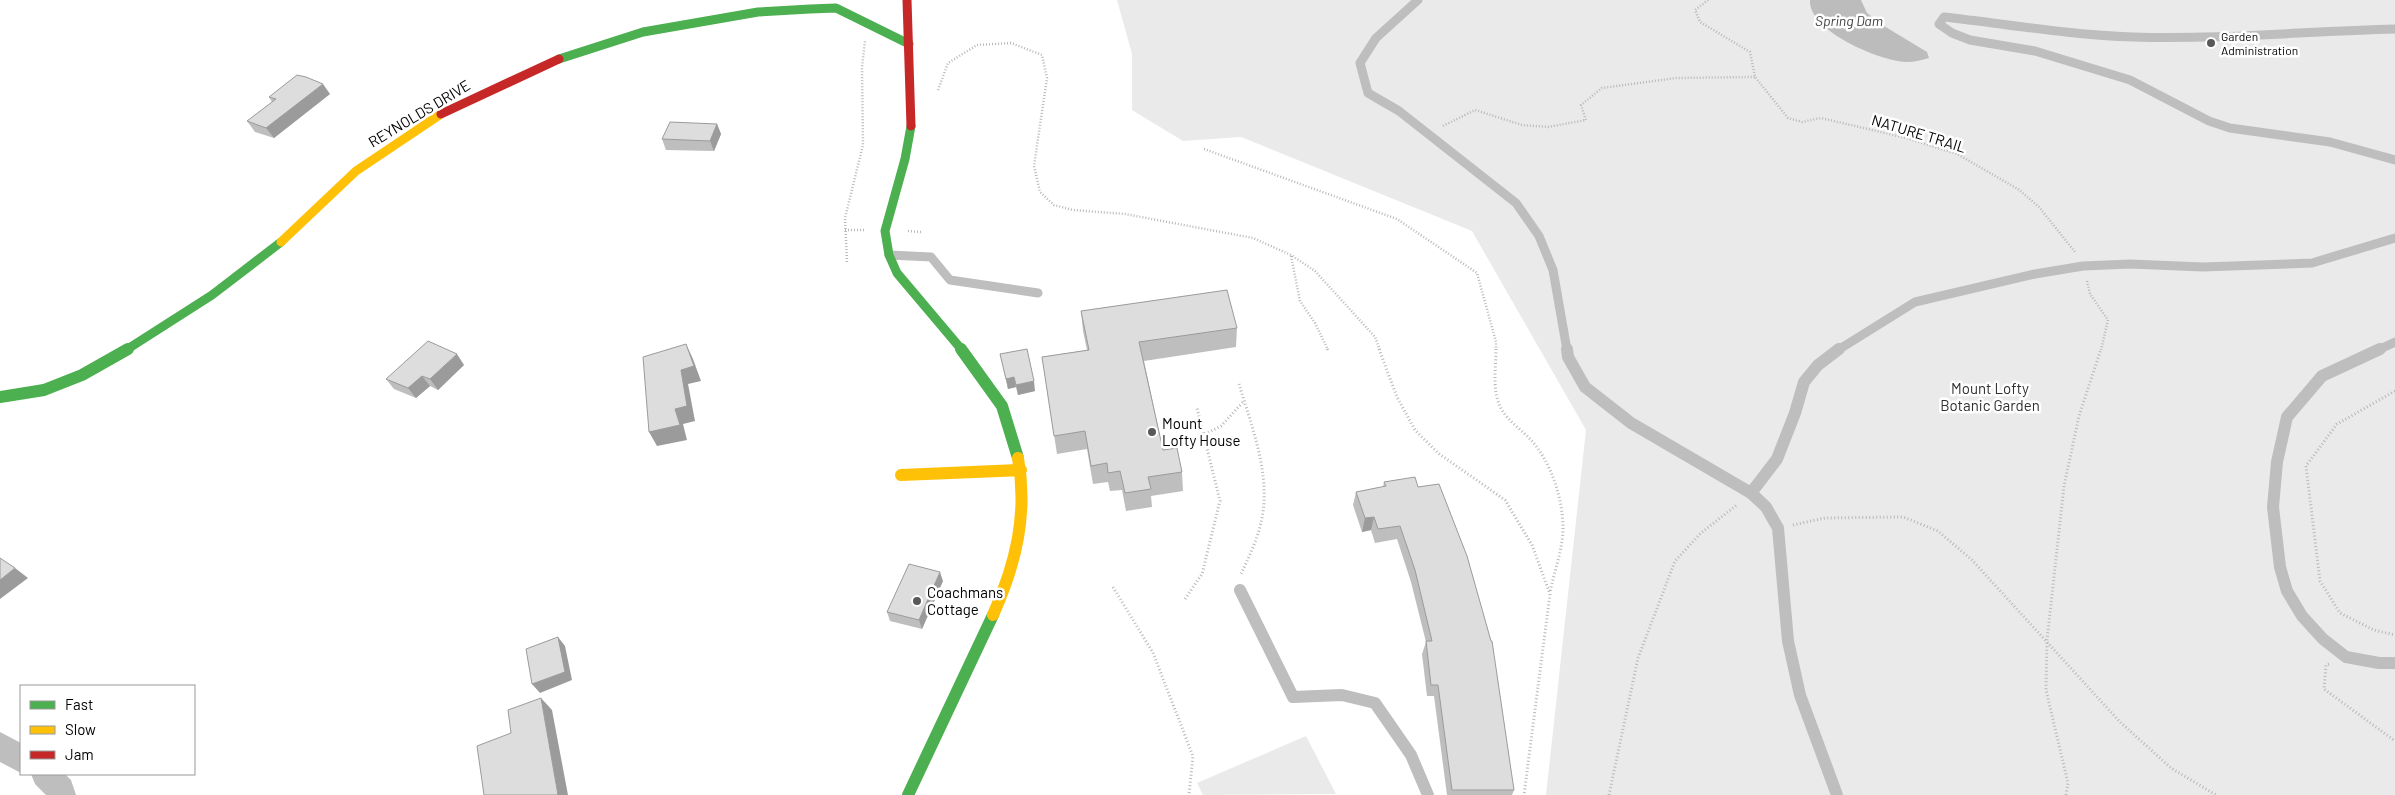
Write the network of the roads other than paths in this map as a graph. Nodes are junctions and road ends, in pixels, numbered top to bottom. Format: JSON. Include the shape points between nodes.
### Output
{"nodes":[{"id":1,"x":907,"y":0,"type":"edge"},
{"id":2,"x":1418,"y":0,"type":"edge"},
{"id":3,"x":2395,"y":29,"type":"edge"},
{"id":4,"x":909,"y":44,"type":"junction"},
{"id":5,"x":2395,"y":160,"type":"edge"},
{"id":6,"x":2395,"y":238,"type":"edge"},
{"id":7,"x":889,"y":255,"type":"junction"},
{"id":8,"x":1038,"y":293,"type":"dead end"},
{"id":9,"x":2395,"y":342,"type":"edge"},
{"id":10,"x":0,"y":397,"type":"edge"},
{"id":11,"x":1021,"y":470,"type":"junction"},
{"id":12,"x":901,"y":475,"type":"dead end"},
{"id":13,"x":1751,"y":493,"type":"junction"},
{"id":14,"x":1240,"y":590,"type":"dead end"},
{"id":15,"x":2395,"y":663,"type":"edge"},
{"id":16,"x":0,"y":746,"type":"edge"},
{"id":17,"x":20,"y":758,"type":"edge"},
{"id":18,"x":46,"y":775,"type":"edge"},
{"id":19,"x":61,"y":795,"type":"edge"},
{"id":20,"x":908,"y":795,"type":"edge"},
{"id":21,"x":1428,"y":795,"type":"edge"},
{"id":22,"x":1837,"y":795,"type":"edge"}],
"edges":[{"from":1,"to":4,"type":"street"},
{"from":2,"to":13,"type":"lane","via":[[1376,38],[1360,63],[1368,93],[1399,111],[1516,203],[1539,236],[1553,270],[1568,357],[1585,387],[1631,424]]},
{"from":3,"to":5,"type":"lane","via":[[2150,37],[2072,34],[1944,17],[1939,24],[1970,40],[2035,51],[2130,80],[2209,121],[2230,128],[2330,142]]},
{"from":4,"to":7,"type":"street","via":[[912,118],[905,159],[885,231]]},
{"from":4,"to":10,"type":"street","name":"REYNOLDS DRIVE","via":[[836,8],[758,12],[643,32],[545,64],[455,106],[381,152],[346,180],[294,231],[212,295],[120,354],[82,375],[44,390]]},
{"from":6,"to":13,"type":"lane","via":[[2312,262],[2203,267],[2083,266],[1915,302],[1851,340],[1818,365],[1804,382],[1778,459]]},
{"from":7,"to":8,"type":"lane","via":[[930,257],[950,280]]},
{"from":7,"to":11,"type":"street","via":[[897,273],[965,354],[1002,406]]},
{"from":9,"to":15,"type":"lane","via":[[2322,376],[2287,417],[2277,462],[2273,507],[2280,567],[2287,591],[2302,616],[2323,639],[2346,657],[2379,664]]},
{"from":11,"to":12,"type":"street"},
{"from":11,"to":20,"type":"street","via":[[1021,533],[1005,590]]},
{"from":13,"to":22,"type":"lane","via":[[1766,507],[1778,528],[1788,641],[1800,695]]},
{"from":14,"to":21,"type":"lane","via":[[1292,697],[1342,695],[1375,703],[1411,755]]},
{"from":16,"to":17,"type":"street"},
{"from":18,"to":19,"type":"street","via":[[61,790]]}]}
